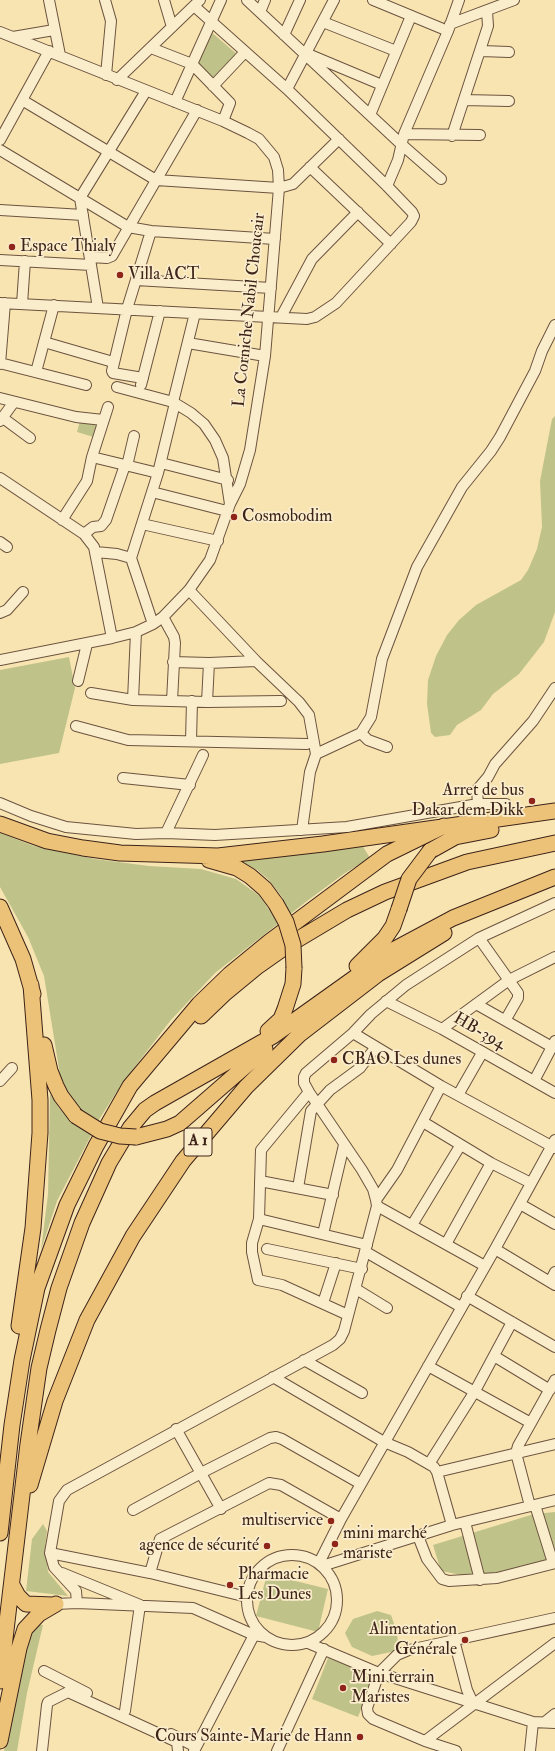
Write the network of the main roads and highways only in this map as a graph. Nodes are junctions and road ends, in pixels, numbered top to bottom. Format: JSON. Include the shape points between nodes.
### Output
{"nodes":[{"id":1,"x":555,"y":811,"type":"edge"},
{"id":2,"x":555,"y":820,"type":"edge"},
{"id":3,"x":0,"y":824,"type":"edge"},
{"id":4,"x":444,"y":826,"type":"junction"},
{"id":5,"x":555,"y":843,"type":"edge"},
{"id":6,"x":168,"y":855,"type":"junction"},
{"id":7,"x":551,"y":879,"type":"edge"},
{"id":8,"x":0,"y":907,"type":"edge"},
{"id":9,"x":31,"y":985,"type":"junction"},
{"id":10,"x":302,"y":1015,"type":"junction"},
{"id":11,"x":281,"y":1019,"type":"junction"},
{"id":12,"x":271,"y":1041,"type":"junction"},
{"id":13,"x":233,"y":1059,"type":"junction"},
{"id":14,"x":112,"y":1120,"type":"junction"},
{"id":15,"x":12,"y":1425,"type":"junction"},
{"id":16,"x":0,"y":1532,"type":"edge"},
{"id":17,"x":16,"y":1538,"type":"junction"},
{"id":18,"x":12,"y":1585,"type":"junction"},
{"id":19,"x":0,"y":1681,"type":"edge"},
{"id":20,"x":0,"y":1741,"type":"edge"}],
"edges":[{"from":1,"to":4,"type":"highway"},
{"from":2,"to":10,"type":"highway","bridge":true,"via":[[455,837],[430,851],[409,879],[393,926],[386,938]]},
{"from":3,"to":6,"type":"highway","via":[[47,841],[83,848]]},
{"from":4,"to":6,"type":"highway","via":[[323,844],[224,855]]},
{"from":4,"to":14,"type":"highway","via":[[387,854],[230,974],[187,1016],[149,1062],[130,1086]]},
{"from":5,"to":14,"type":"highway","via":[[467,862],[430,874],[372,898],[310,932],[258,966],[208,1009],[179,1039]]},
{"from":6,"to":11,"type":"highway","bridge":true,"via":[[206,859],[237,868],[265,889],[276,904],[286,922],[293,945],[292,990]]},
{"from":7,"to":10,"type":"highway","via":[[472,909],[429,929],[395,949]]},
{"from":7,"to":17,"type":"highway","number":"A 1","via":[[427,943],[378,974],[325,1014],[265,1066],[183,1161],[133,1236],[87,1320],[52,1408]]},
{"from":8,"to":9,"type":"highway","via":[[23,959]]},
{"from":9,"to":12,"type":"highway","bridge":true,"via":[[50,1071],[61,1096],[76,1116],[100,1131],[120,1136],[136,1137],[167,1130],[180,1123]]},
{"from":9,"to":15,"type":"highway","via":[[40,1100],[39,1158],[33,1228],[15,1345]]},
{"from":10,"to":12,"type":"highway","number":"A 1"},
{"from":11,"to":12,"type":"highway"},
{"from":11,"to":13,"type":"highway","via":[[246,1051]]},
{"from":12,"to":13,"type":"highway","number":"A 1"},
{"from":13,"to":17,"type":"highway","number":"A 1","via":[[145,1110],[130,1128],[95,1191],[65,1268],[41,1361]]},
{"from":14,"to":15,"type":"highway","via":[[67,1205],[37,1288]]},
{"from":15,"to":16,"type":"highway"},
{"from":17,"to":18,"type":"highway","number":"A 1"},
{"from":18,"to":19,"type":"highway","number":"A 1"},
{"from":18,"to":20,"type":"highway","via":[[26,1604],[56,1604],[39,1614],[25,1629]]}]}
